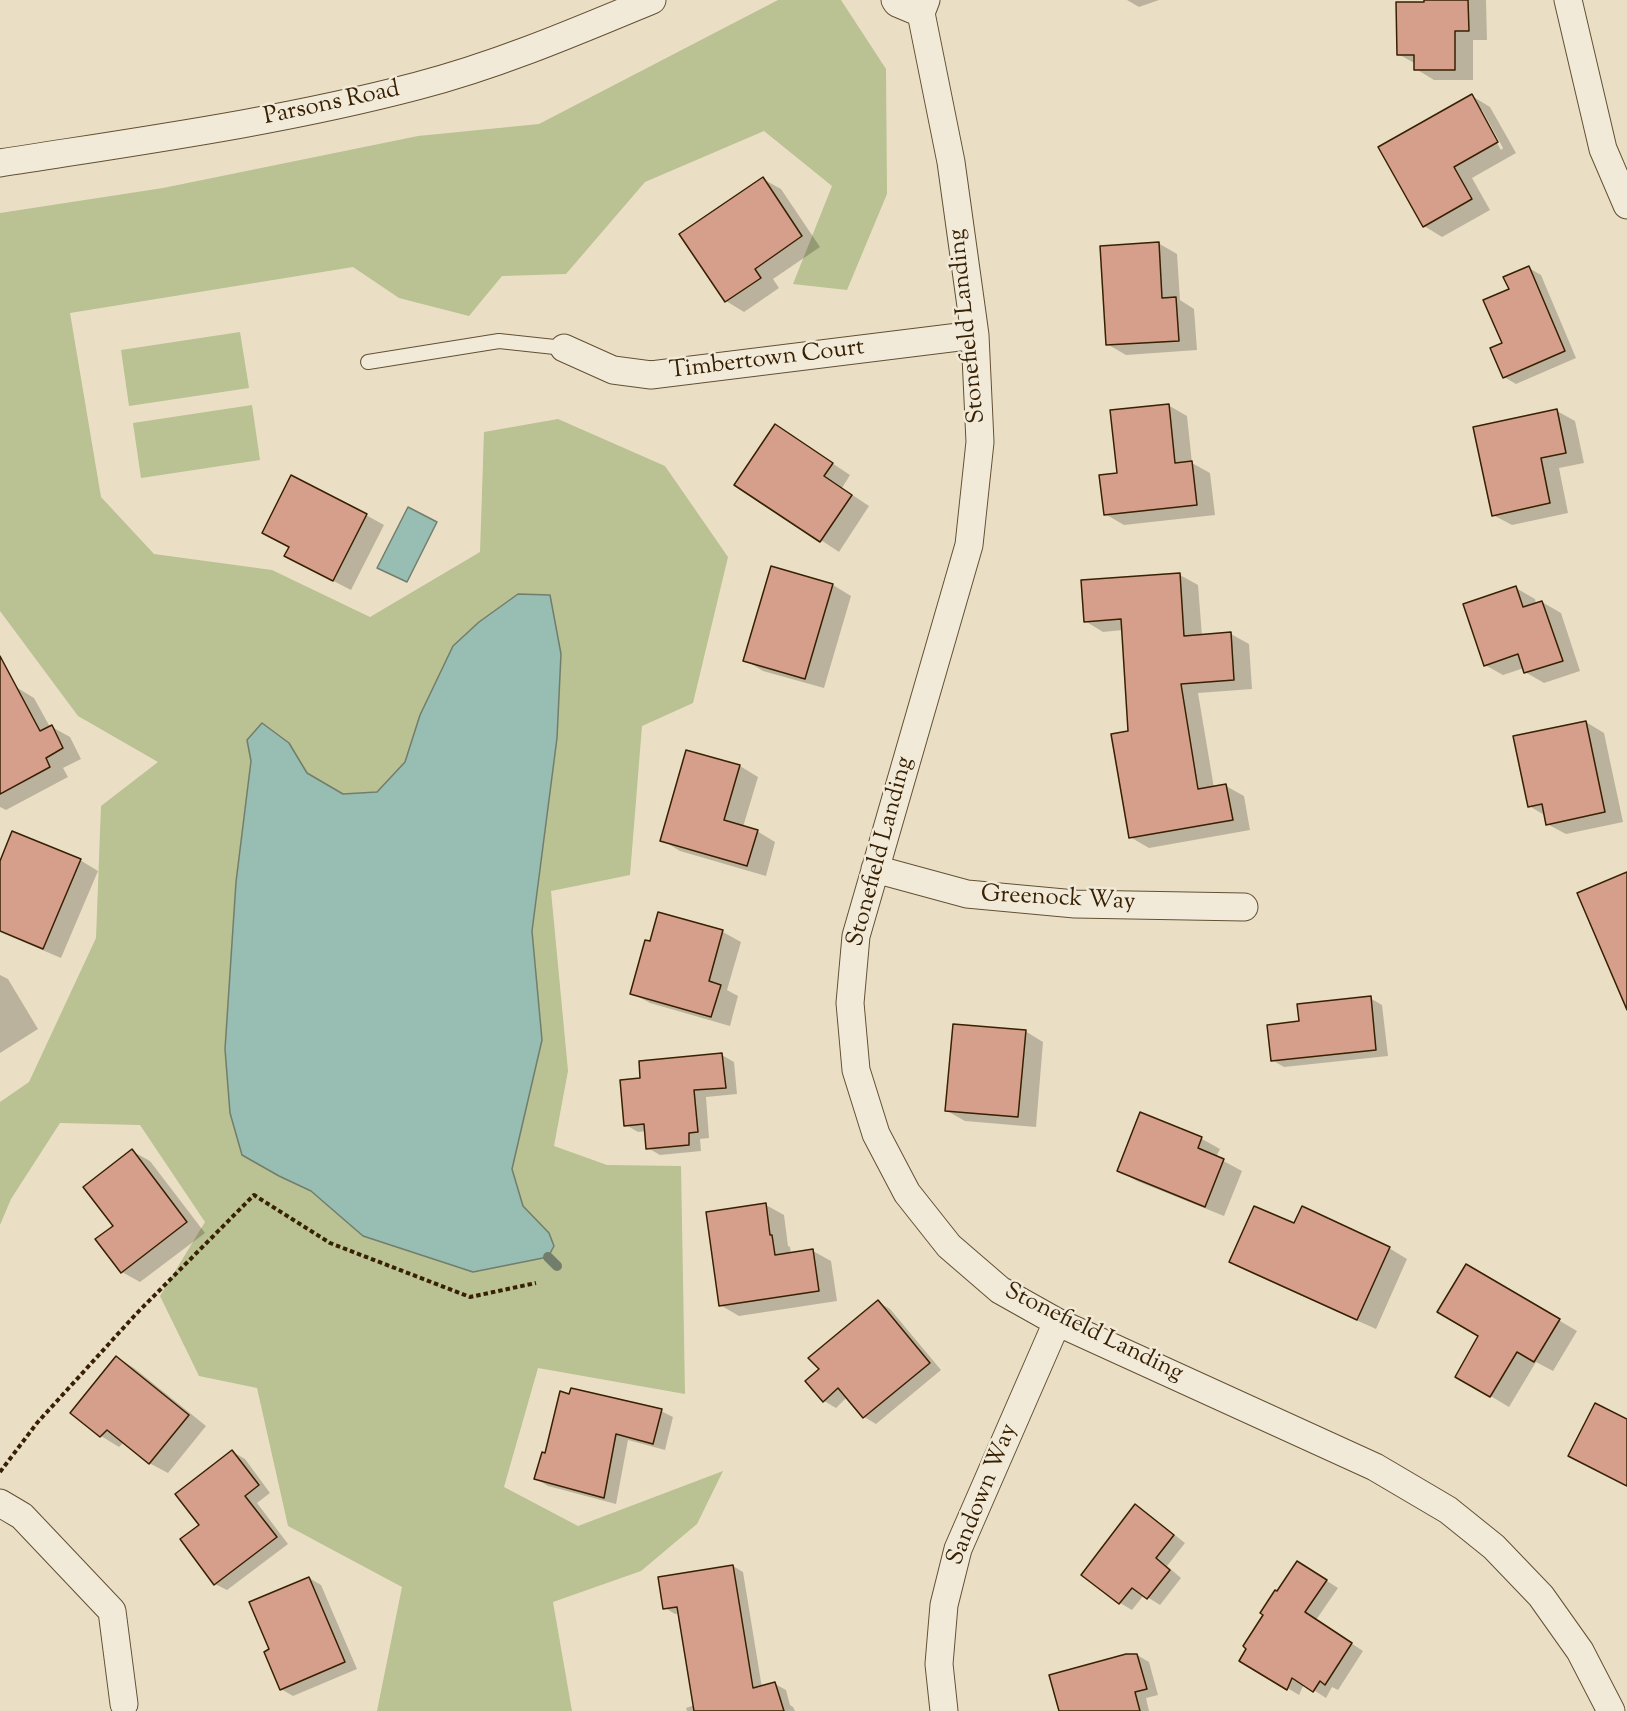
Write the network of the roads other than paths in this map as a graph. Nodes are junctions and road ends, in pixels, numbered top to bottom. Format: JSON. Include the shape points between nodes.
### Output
{"nodes":[{"id":1,"x":652,"y":0,"type":"edge"},
{"id":2,"x":895,"y":0,"type":"edge"},
{"id":3,"x":1568,"y":0,"type":"edge"},
{"id":4,"x":924,"y":7,"type":"edge"},
{"id":5,"x":0,"y":163,"type":"edge"},
{"id":6,"x":1627,"y":205,"type":"edge"},
{"id":7,"x":975,"y":335,"type":"junction"},
{"id":8,"x":564,"y":348,"type":"joint"},
{"id":9,"x":368,"y":362,"type":"dead end"},
{"id":10,"x":875,"y":869,"type":"junction"},
{"id":11,"x":1245,"y":907,"type":"dead end"},
{"id":12,"x":1057,"y":1322,"type":"junction"},
{"id":13,"x":0,"y":1503,"type":"edge"},
{"id":14,"x":124,"y":1704,"type":"dead end"},
{"id":15,"x":944,"y":1711,"type":"edge"},
{"id":16,"x":1611,"y":1711,"type":"edge"}],
"edges":[{"from":1,"to":5,"type":"street","name":"Parsons Road","via":[[537,48],[417,86],[268,120]]},
{"from":2,"to":4,"type":"street","name":"Stonefield Landing"},
{"from":3,"to":6,"type":"street","via":[[1603,149]]},
{"from":4,"to":7,"type":"street","name":"Stonefield Landing"},
{"from":7,"to":8,"type":"street","name":"Timbertown Court","via":[[651,375],[613,370]]},
{"from":7,"to":10,"type":"street","name":"Stonefield Landing","via":[[980,442],[969,545]]},
{"from":8,"to":9,"type":"lane","via":[[499,341]]},
{"from":10,"to":11,"type":"street","name":"Greenock Way","via":[[967,894],[1076,904]]},
{"from":10,"to":12,"type":"street","name":"Stonefield Landing","via":[[856,936],[850,1003],[856,1070],[876,1134],[907,1193],[949,1246],[1000,1290]]},
{"from":12,"to":15,"type":"street","name":"Sandown Way","via":[[958,1549],[944,1605],[939,1664]]},
{"from":12,"to":16,"type":"street","name":"Stonefield Landing","via":[[1375,1467],[1448,1510],[1494,1547],[1541,1596],[1580,1651]]},
{"from":13,"to":14,"type":"street","via":[[22,1516],[112,1611]]}]}
